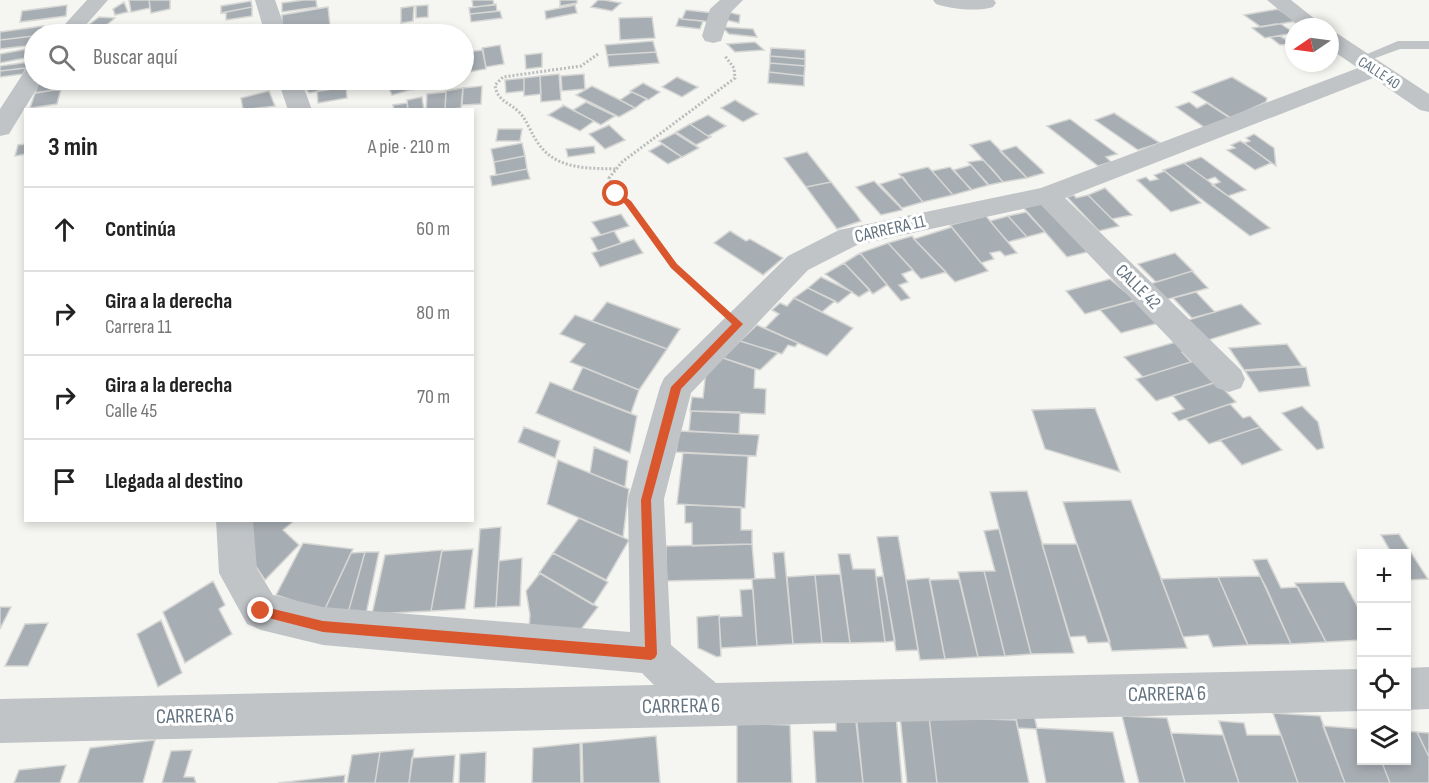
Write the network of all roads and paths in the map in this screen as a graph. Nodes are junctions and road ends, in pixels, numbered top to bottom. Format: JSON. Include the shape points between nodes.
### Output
{"nodes":[{"id":1,"x":98,"y":0,"type":"edge"},
{"id":2,"x":265,"y":0,"type":"edge"},
{"id":3,"x":733,"y":0,"type":"edge"},
{"id":4,"x":943,"y":0,"type":"edge"},
{"id":5,"x":1277,"y":0,"type":"edge"},
{"id":6,"x":986,"y":3,"type":"dead end"},
{"id":7,"x":1302,"y":18,"type":"edge"},
{"id":8,"x":76,"y":24,"type":"edge"},
{"id":9,"x":273,"y":24,"type":"edge"},
{"id":10,"x":713,"y":36,"type":"joint"},
{"id":11,"x":1429,"y":45,"type":"edge"},
{"id":12,"x":1339,"y":46,"type":"edge"},
{"id":13,"x":598,"y":54,"type":"dead end"},
{"id":14,"x":1366,"y":65,"type":"junction"},
{"id":15,"x":24,"y":90,"type":"edge"},
{"id":16,"x":293,"y":90,"type":"edge"},
{"id":17,"x":1429,"y":105,"type":"edge"},
{"id":18,"x":299,"y":108,"type":"edge"},
{"id":19,"x":0,"y":129,"type":"edge"},
{"id":20,"x":616,"y":169,"type":"junction"},
{"id":21,"x":1047,"y":195,"type":"junction"},
{"id":22,"x":738,"y":324,"type":"junction"},
{"id":23,"x":1228,"y":379,"type":"dead end"},
{"id":24,"x":234,"y":522,"type":"edge"},
{"id":25,"x":651,"y":654,"type":"junction"},
{"id":26,"x":1429,"y":688,"type":"edge"},
{"id":27,"x":1411,"y":689,"type":"edge"},
{"id":28,"x":1357,"y":690,"type":"edge"},
{"id":29,"x":708,"y":705,"type":"junction"},
{"id":30,"x":0,"y":721,"type":"edge"}],
"edges":[{"from":1,"to":8,"type":"street"},
{"from":2,"to":9,"type":"street"},
{"from":3,"to":10,"type":"street","via":[[721,9]]},
{"from":4,"to":6,"type":"street"},
{"from":5,"to":7,"type":"street"},
{"from":10,"to":20,"type":"path","via":[[734,68],[735,78]]},
{"from":11,"to":14,"type":"lane","via":[[1398,45]]},
{"from":12,"to":14,"type":"street","name":"CALLE 40"},
{"from":13,"to":20,"type":"path","via":[[581,66],[503,77],[495,85],[495,92],[523,118],[544,154],[563,165]]},
{"from":14,"to":17,"type":"street","name":"CALLE 40"},
{"from":14,"to":21,"type":"street","name":"CARRERA 11"},
{"from":15,"to":19,"type":"street"},
{"from":16,"to":18,"type":"street"},
{"from":20,"to":22,"type":"path","via":[[609,178],[616,194],[628,202],[674,266]]},
{"from":21,"to":22,"type":"street","name":"CARRERA 11","via":[[849,237],[798,263]]},
{"from":21,"to":23,"type":"street","name":"CALLE 42"},
{"from":22,"to":25,"type":"street","name":"CARRERA 11","via":[[676,387],[646,500]]},
{"from":24,"to":25,"type":"street","via":[[238,573],[261,611],[323,627]]},
{"from":25,"to":29,"type":"street"},
{"from":26,"to":27,"type":"street"},
{"from":28,"to":29,"type":"street","name":"CARRERA 6"},
{"from":29,"to":30,"type":"street","name":"CARRERA 6"}]}
